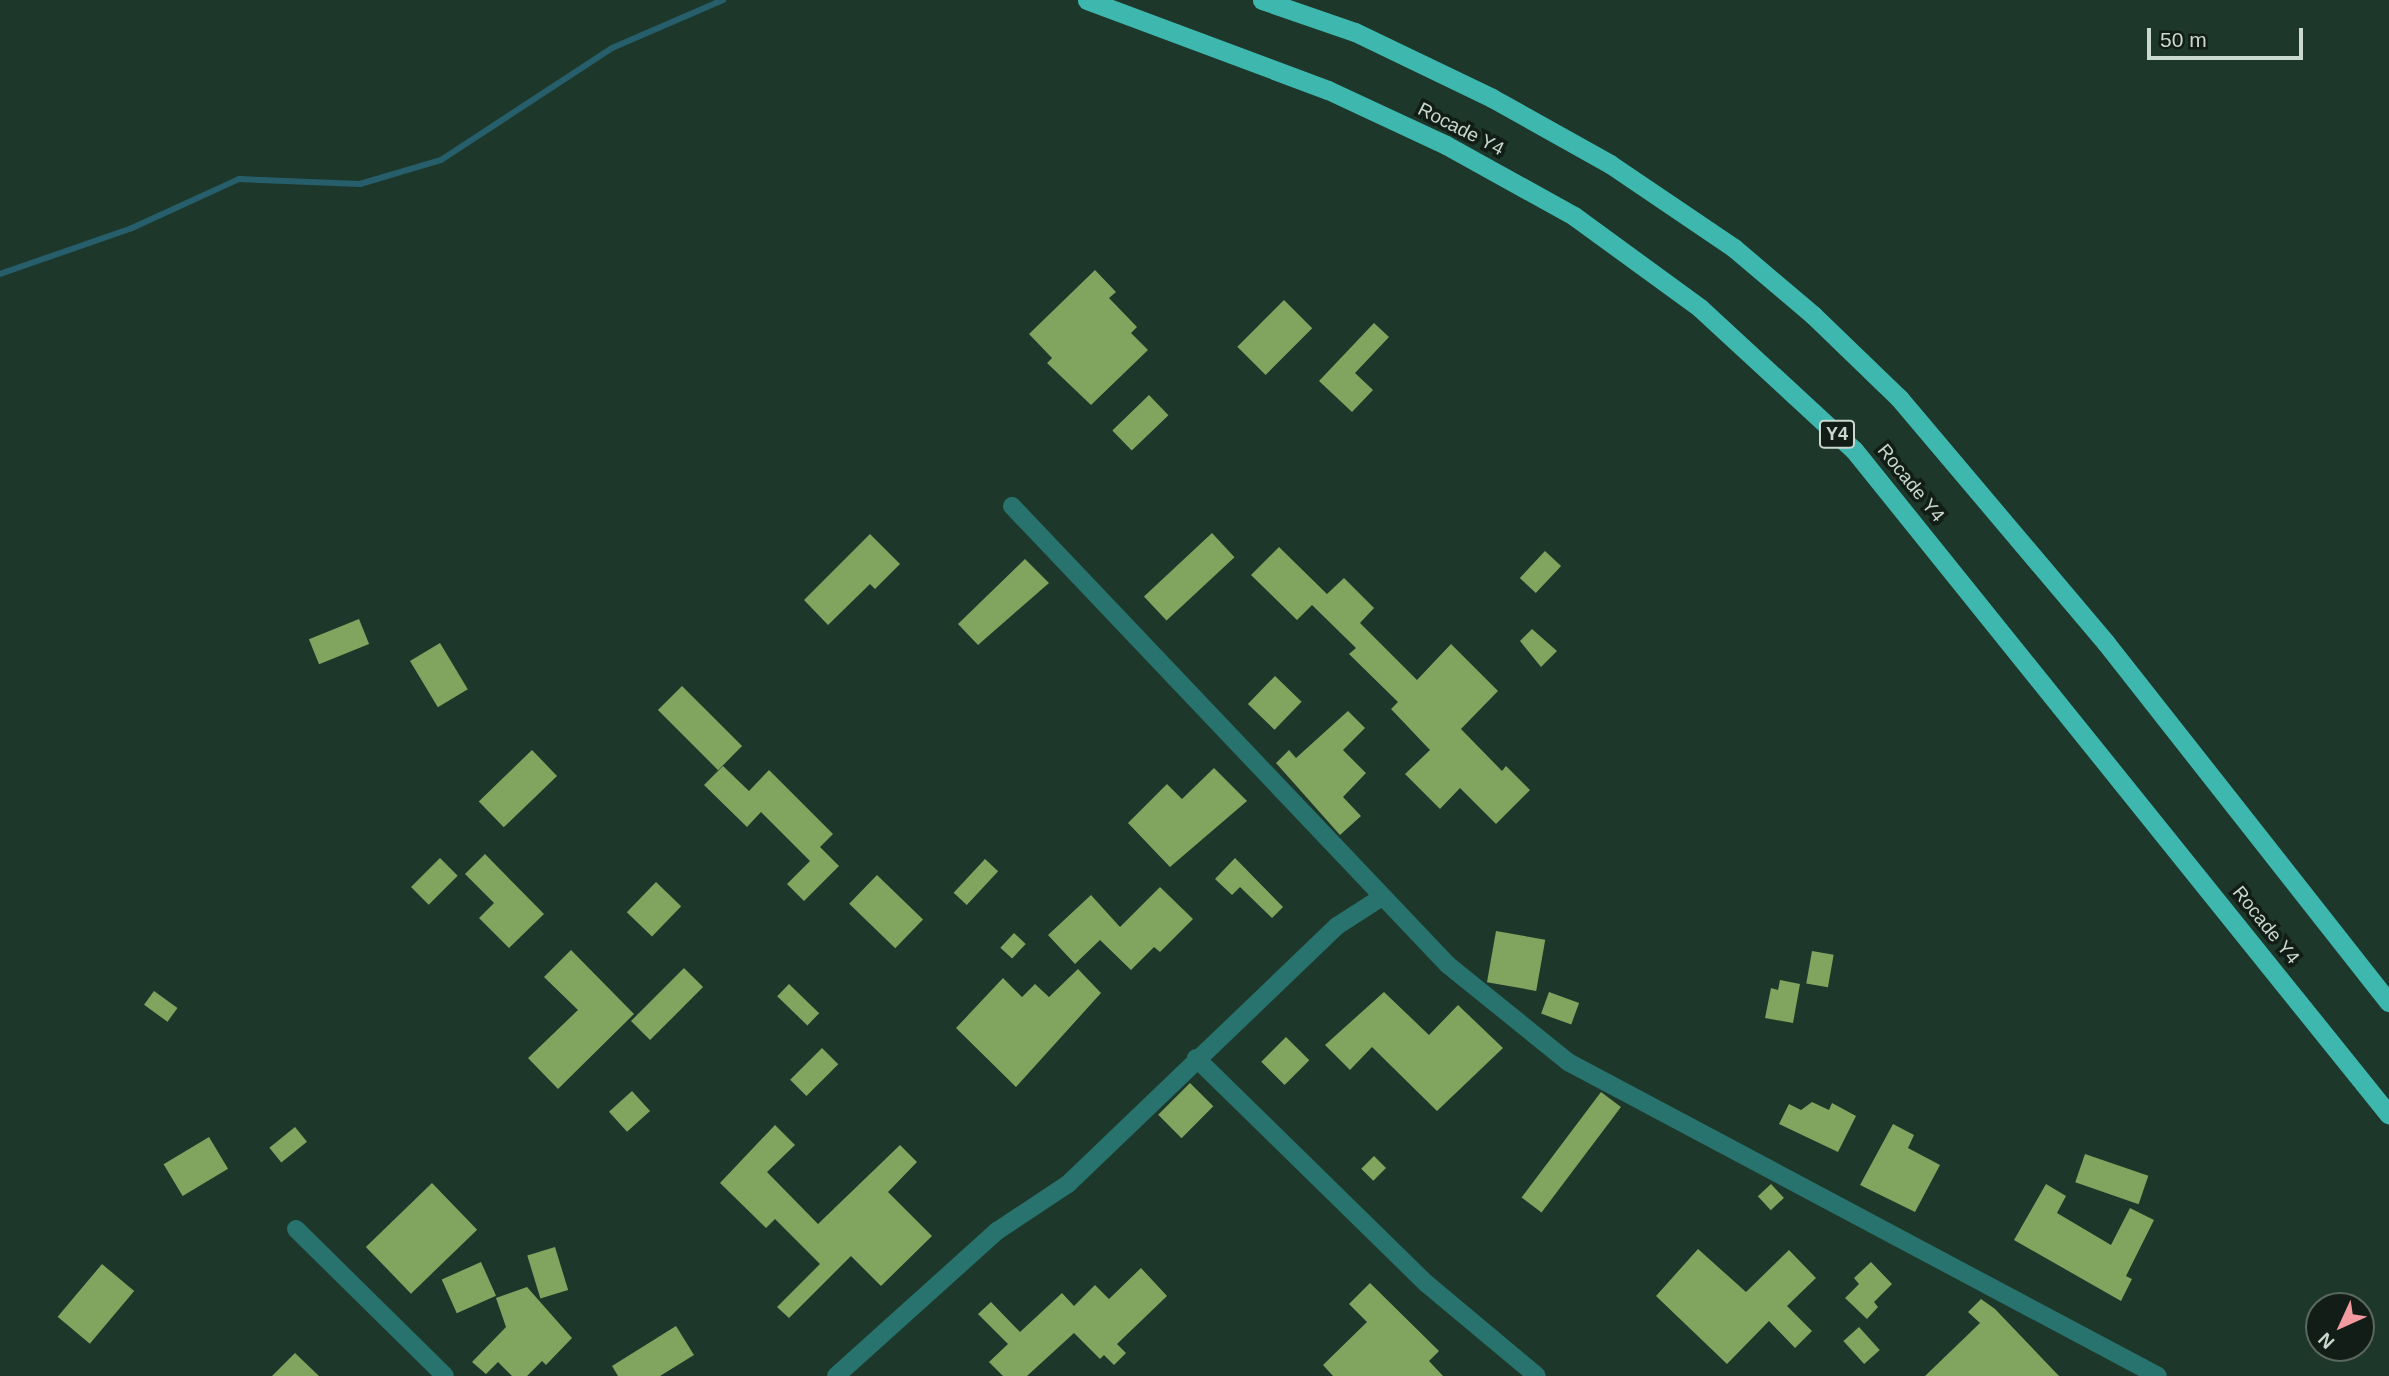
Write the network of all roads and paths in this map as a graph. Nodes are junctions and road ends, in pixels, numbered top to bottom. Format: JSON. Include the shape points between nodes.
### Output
{"nodes":[{"id":1,"x":1087,"y":0,"type":"edge"},
{"id":2,"x":1262,"y":0,"type":"edge"},
{"id":3,"x":1012,"y":506,"type":"dead end"},
{"id":4,"x":1382,"y":897,"type":"junction"},
{"id":5,"x":2389,"y":1002,"type":"edge"},
{"id":6,"x":1196,"y":1058,"type":"junction"},
{"id":7,"x":2389,"y":1115,"type":"edge"},
{"id":8,"x":296,"y":1228,"type":"dead end"},
{"id":9,"x":445,"y":1376,"type":"edge"},
{"id":10,"x":836,"y":1376,"type":"edge"},
{"id":11,"x":1537,"y":1376,"type":"edge"},
{"id":12,"x":2158,"y":1376,"type":"edge"}],
"edges":[{"from":1,"to":7,"type":"highway","name":"Rocade Y4","number":"Y4","via":[[1328,90],[1446,145],[1574,216],[1700,308],[1854,450]]},
{"from":2,"to":5,"type":"highway","via":[[1355,32],[1492,98],[1610,164],[1734,248],[1813,315],[1899,398],[2097,632]]},
{"from":3,"to":4,"type":"street"},
{"from":4,"to":6,"type":"street","via":[[1337,926]]},
{"from":4,"to":12,"type":"street","via":[[1448,965],[1568,1062]]},
{"from":6,"to":10,"type":"street","via":[[1068,1184],[997,1231]]},
{"from":6,"to":11,"type":"street","via":[[1427,1284]]},
{"from":8,"to":9,"type":"street"}]}
